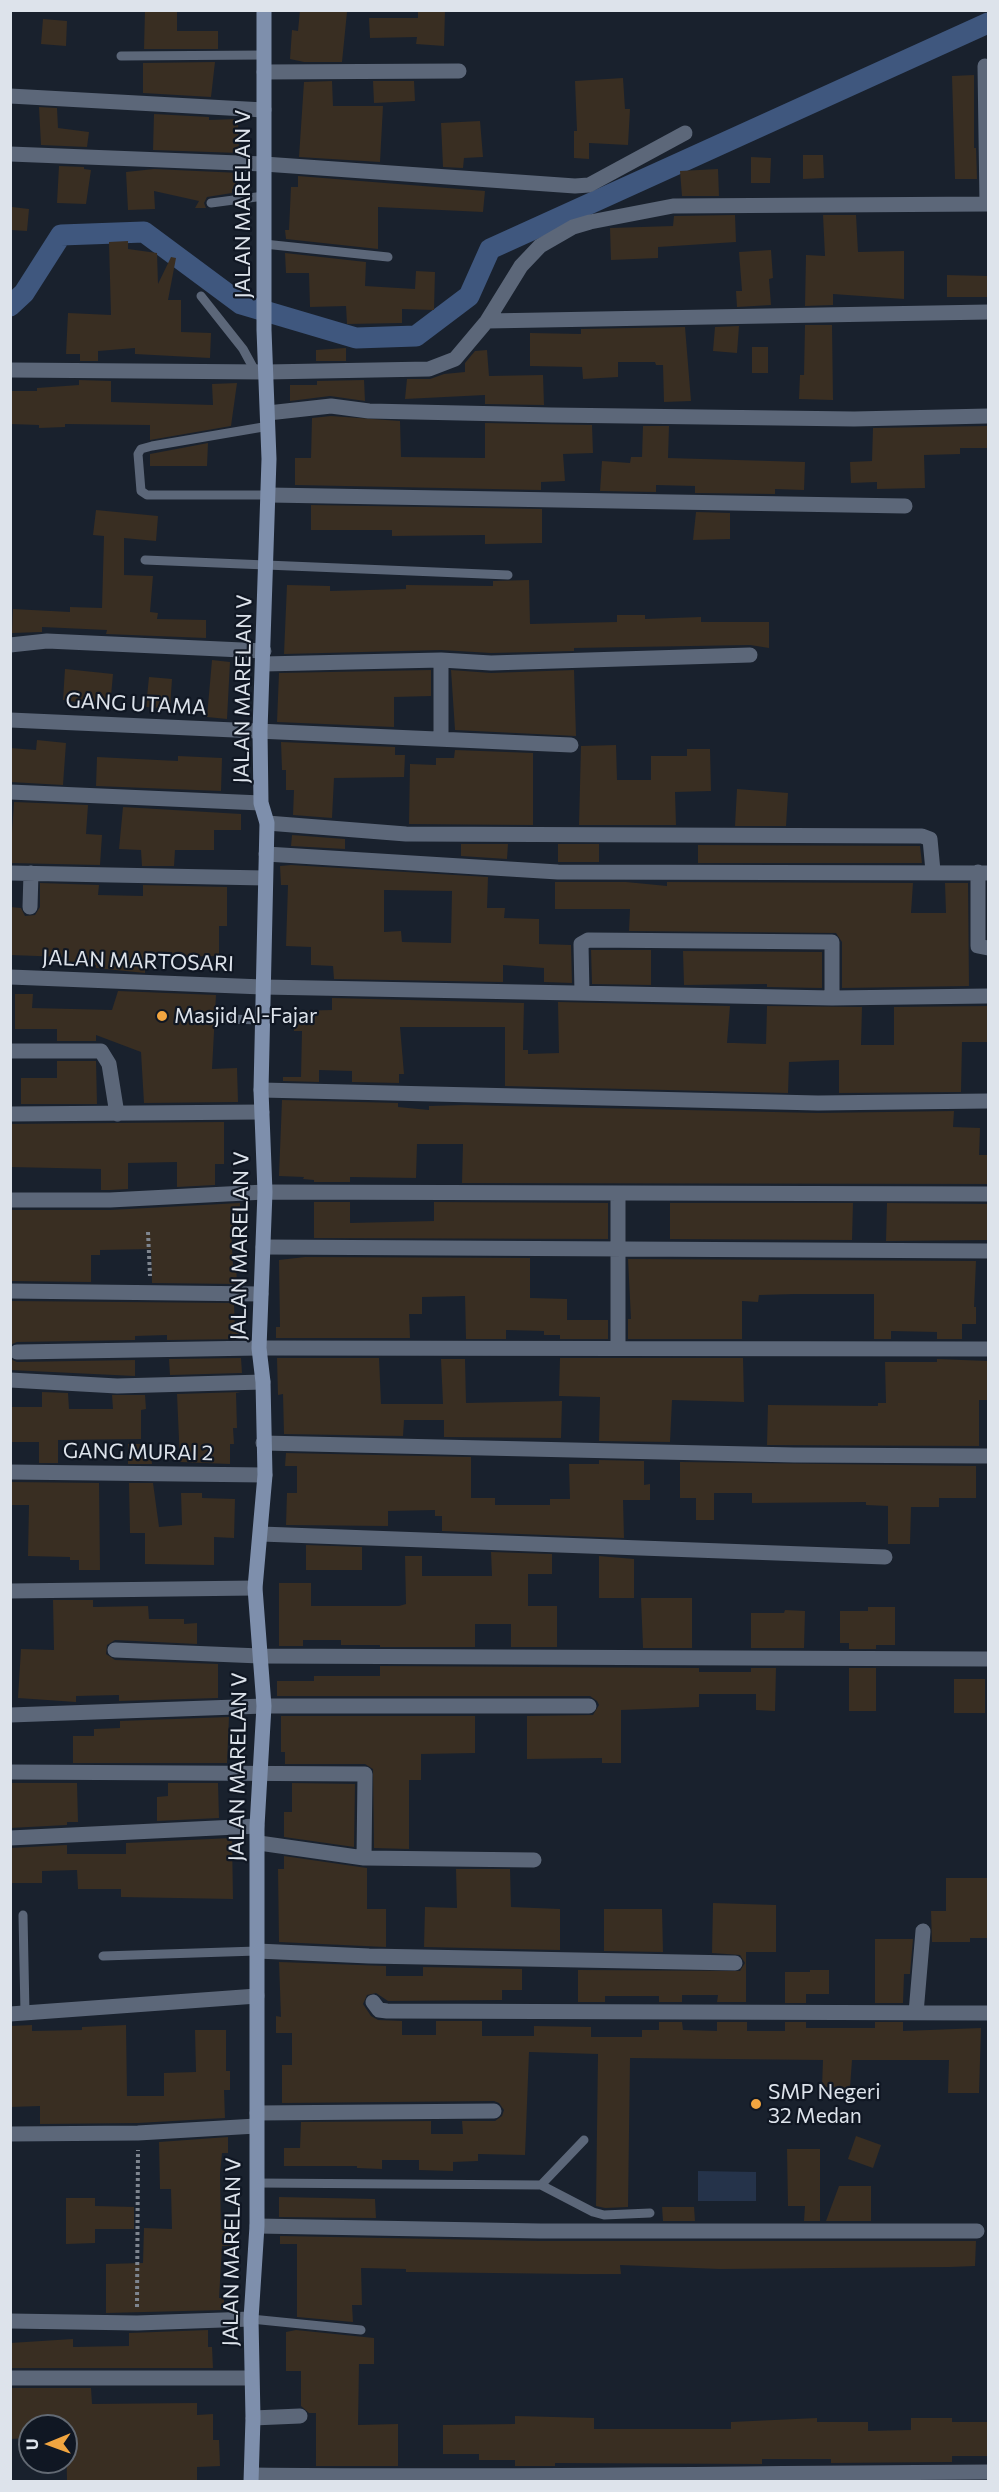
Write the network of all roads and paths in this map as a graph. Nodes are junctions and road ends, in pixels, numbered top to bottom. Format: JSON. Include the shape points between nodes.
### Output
{"nodes":[{"id":1,"x":264,"y":10,"type":"edge"},
{"id":2,"x":264,"y":55,"type":"junction"},
{"id":3,"x":121,"y":56,"type":"dead end"},
{"id":4,"x":985,"y":66,"type":"dead end"},
{"id":5,"x":459,"y":70,"type":"dead end"},
{"id":6,"x":264,"y":72,"type":"junction"},
{"id":7,"x":10,"y":96,"type":"edge"},
{"id":8,"x":264,"y":110,"type":"junction"},
{"id":9,"x":686,"y":133,"type":"dead end"},
{"id":10,"x":10,"y":154,"type":"edge"},
{"id":11,"x":264,"y":164,"type":"junction"},
{"id":12,"x":264,"y":196,"type":"junction"},
{"id":13,"x":211,"y":203,"type":"dead end"},
{"id":14,"x":988,"y":204,"type":"edge"},
{"id":15,"x":264,"y":244,"type":"junction"},
{"id":16,"x":387,"y":257,"type":"dead end"},
{"id":17,"x":201,"y":296,"type":"dead end"},
{"id":18,"x":988,"y":312,"type":"edge"},
{"id":19,"x":487,"y":321,"type":"junction"},
{"id":20,"x":10,"y":370,"type":"edge"},
{"id":21,"x":260,"y":372,"type":"junction"},
{"id":22,"x":988,"y":416,"type":"edge"},
{"id":23,"x":269,"y":420,"type":"junction"},
{"id":24,"x":269,"y":495,"type":"junction"},
{"id":25,"x":905,"y":506,"type":"dead end"},
{"id":26,"x":144,"y":560,"type":"dead end"},
{"id":27,"x":267,"y":564,"type":"junction"},
{"id":28,"x":508,"y":575,"type":"dead end"},
{"id":29,"x":10,"y":645,"type":"edge"},
{"id":30,"x":750,"y":655,"type":"dead end"},
{"id":31,"x":264,"y":657,"type":"junction"},
{"id":32,"x":441,"y":660,"type":"junction"},
{"id":33,"x":10,"y":720,"type":"edge"},
{"id":34,"x":260,"y":731,"type":"junction"},
{"id":35,"x":441,"y":739,"type":"junction"},
{"id":36,"x":571,"y":745,"type":"dead end"},
{"id":37,"x":10,"y":792,"type":"edge"},
{"id":38,"x":261,"y":803,"type":"junction"},
{"id":39,"x":267,"y":823,"type":"junction"},
{"id":40,"x":266,"y":854,"type":"junction"},
{"id":41,"x":933,"y":871,"type":"junction"},
{"id":42,"x":983,"y":872,"type":"edge"},
{"id":43,"x":10,"y":873,"type":"edge"},
{"id":44,"x":31,"y":873,"type":"junction"},
{"id":45,"x":266,"y":878,"type":"junction"},
{"id":46,"x":30,"y":907,"type":"dead end"},
{"id":47,"x":988,"y":948,"type":"edge"},
{"id":48,"x":10,"y":977,"type":"edge"},
{"id":49,"x":263,"y":987,"type":"junction"},
{"id":50,"x":582,"y":993,"type":"junction"},
{"id":51,"x":988,"y":996,"type":"edge"},
{"id":52,"x":832,"y":998,"type":"junction"},
{"id":53,"x":226,"y":1019,"type":"dead end"},
{"id":54,"x":262,"y":1020,"type":"junction"},
{"id":55,"x":10,"y":1051,"type":"edge"},
{"id":56,"x":261,"y":1090,"type":"junction"},
{"id":57,"x":988,"y":1101,"type":"edge"},
{"id":58,"x":262,"y":1112,"type":"junction"},
{"id":59,"x":10,"y":1114,"type":"edge"},
{"id":60,"x":117,"y":1114,"type":"junction"},
{"id":61,"x":265,"y":1192,"type":"junction"},
{"id":62,"x":618,"y":1193,"type":"junction"},
{"id":63,"x":988,"y":1194,"type":"edge"},
{"id":64,"x":10,"y":1200,"type":"edge"},
{"id":65,"x":148,"y":1232,"type":"dead end"},
{"id":66,"x":263,"y":1247,"type":"junction"},
{"id":67,"x":616,"y":1249,"type":"junction"},
{"id":68,"x":988,"y":1251,"type":"edge"},
{"id":69,"x":10,"y":1291,"type":"edge"},
{"id":70,"x":151,"y":1292,"type":"junction"},
{"id":71,"x":261,"y":1294,"type":"junction"},
{"id":72,"x":618,"y":1347,"type":"junction"},
{"id":73,"x":259,"y":1348,"type":"junction"},
{"id":74,"x":988,"y":1349,"type":"edge"},
{"id":75,"x":17,"y":1352,"type":"dead end"},
{"id":76,"x":10,"y":1380,"type":"edge"},
{"id":77,"x":263,"y":1382,"type":"junction"},
{"id":78,"x":262,"y":1443,"type":"junction"},
{"id":79,"x":988,"y":1456,"type":"edge"},
{"id":80,"x":10,"y":1472,"type":"edge"},
{"id":81,"x":265,"y":1474,"type":"junction"},
{"id":82,"x":261,"y":1534,"type":"junction"},
{"id":83,"x":885,"y":1557,"type":"dead end"},
{"id":84,"x":255,"y":1588,"type":"junction"},
{"id":85,"x":10,"y":1591,"type":"edge"},
{"id":86,"x":115,"y":1650,"type":"dead end"},
{"id":87,"x":260,"y":1656,"type":"junction"},
{"id":88,"x":988,"y":1659,"type":"edge"},
{"id":89,"x":264,"y":1706,"type":"junction"},
{"id":90,"x":590,"y":1706,"type":"dead end"},
{"id":91,"x":10,"y":1715,"type":"edge"},
{"id":92,"x":10,"y":1772,"type":"edge"},
{"id":93,"x":262,"y":1772,"type":"junction"},
{"id":94,"x":257,"y":1826,"type":"junction"},
{"id":95,"x":10,"y":1838,"type":"edge"},
{"id":96,"x":259,"y":1843,"type":"junction"},
{"id":97,"x":364,"y":1858,"type":"junction"},
{"id":98,"x":534,"y":1860,"type":"dead end"},
{"id":99,"x":23,"y":1915,"type":"dead end"},
{"id":100,"x":923,"y":1931,"type":"dead end"},
{"id":101,"x":257,"y":1951,"type":"junction"},
{"id":102,"x":103,"y":1956,"type":"dead end"},
{"id":103,"x":735,"y":1962,"type":"dead end"},
{"id":104,"x":257,"y":1996,"type":"junction"},
{"id":105,"x":373,"y":2002,"type":"dead end"},
{"id":106,"x":916,"y":2013,"type":"junction"},
{"id":107,"x":988,"y":2013,"type":"edge"},
{"id":108,"x":18,"y":2014,"type":"edge"},
{"id":109,"x":494,"y":2111,"type":"dead end"},
{"id":110,"x":256,"y":2120,"type":"junction"},
{"id":111,"x":138,"y":2133,"type":"junction"},
{"id":112,"x":10,"y":2134,"type":"edge"},
{"id":113,"x":584,"y":2140,"type":"dead end"},
{"id":114,"x":257,"y":2183,"type":"junction"},
{"id":115,"x":541,"y":2185,"type":"junction"},
{"id":116,"x":650,"y":2213,"type":"dead end"},
{"id":117,"x":257,"y":2226,"type":"junction"},
{"id":118,"x":977,"y":2231,"type":"dead end"},
{"id":119,"x":251,"y":2319,"type":"junction"},
{"id":120,"x":10,"y":2321,"type":"edge"},
{"id":121,"x":137,"y":2323,"type":"junction"},
{"id":122,"x":362,"y":2330,"type":"dead end"},
{"id":123,"x":10,"y":2378,"type":"edge"},
{"id":124,"x":251,"y":2378,"type":"junction"},
{"id":125,"x":300,"y":2416,"type":"dead end"},
{"id":126,"x":253,"y":2418,"type":"junction"},
{"id":127,"x":988,"y":2472,"type":"edge"},
{"id":128,"x":251,"y":2478,"type":"edge"}],
"edges":[{"from":1,"to":2,"type":"street","name":"JALAN MARELAN V"},
{"from":2,"to":3,"type":"lane"},
{"from":2,"to":6,"type":"street","name":"JALAN MARELAN V"},
{"from":4,"to":14,"type":"street"},
{"from":5,"to":6,"type":"street"},
{"from":6,"to":8,"type":"street","name":"JALAN MARELAN V"},
{"from":7,"to":8,"type":"street"},
{"from":8,"to":11,"type":"street","name":"JALAN MARELAN V"},
{"from":9,"to":11,"type":"street","via":[[589,184],[575,186]]},
{"from":10,"to":11,"type":"street"},
{"from":11,"to":12,"type":"street","name":"JALAN MARELAN V"},
{"from":12,"to":13,"type":"lane"},
{"from":12,"to":15,"type":"street","name":"JALAN MARELAN V"},
{"from":14,"to":19,"type":"street","via":[[673,206],[590,222],[540,246]]},
{"from":15,"to":16,"type":"lane"},
{"from":15,"to":21,"type":"street","name":"JALAN MARELAN V"},
{"from":17,"to":21,"type":"lane"},
{"from":18,"to":19,"type":"street"},
{"from":19,"to":21,"type":"street","via":[[454,359],[429,369]]},
{"from":20,"to":21,"type":"street"},
{"from":21,"to":23,"type":"street","name":"JALAN MARELAN V"},
{"from":22,"to":23,"type":"street","via":[[854,419],[552,415],[369,411],[331,406]]},
{"from":23,"to":24,"type":"street","name":"JALAN MARELAN V"},
{"from":23,"to":24,"type":"lane","via":[[141,448],[138,454],[141,491],[147,495]]},
{"from":24,"to":25,"type":"street"},
{"from":24,"to":27,"type":"street","name":"JALAN MARELAN V"},
{"from":26,"to":27,"type":"lane"},
{"from":27,"to":28,"type":"lane"},
{"from":27,"to":31,"type":"street","name":"JALAN MARELAN V"},
{"from":29,"to":31,"type":"street","via":[[47,641]]},
{"from":30,"to":32,"type":"street","via":[[491,663]]},
{"from":31,"to":32,"type":"street"},
{"from":31,"to":34,"type":"street","name":"JALAN MARELAN V"},
{"from":32,"to":35,"type":"street"},
{"from":33,"to":34,"type":"street","name":"GANG UTAMA"},
{"from":34,"to":35,"type":"street","name":"GANG UTAMA"},
{"from":34,"to":38,"type":"street","name":"JALAN MARELAN V"},
{"from":35,"to":36,"type":"street","name":"GANG UTAMA"},
{"from":37,"to":38,"type":"street"},
{"from":38,"to":39,"type":"street","name":"JALAN MARELAN V"},
{"from":39,"to":40,"type":"street","name":"JALAN MARELAN V"},
{"from":39,"to":41,"type":"street","via":[[406,834],[922,836],[930,839]]},
{"from":40,"to":41,"type":"street","via":[[558,872]]},
{"from":40,"to":45,"type":"street","name":"JALAN MARELAN V"},
{"from":41,"to":42,"type":"street"},
{"from":42,"to":47,"type":"street","via":[[978,946]]},
{"from":43,"to":44,"type":"street"},
{"from":44,"to":45,"type":"street"},
{"from":44,"to":46,"type":"street"},
{"from":45,"to":49,"type":"street","name":"JALAN MARELAN V"},
{"from":48,"to":49,"type":"street","name":"JALAN MARTOSARI"},
{"from":49,"to":50,"type":"street","name":"JALAN MARTOSARI"},
{"from":49,"to":54,"type":"street","name":"JALAN MARELAN V"},
{"from":50,"to":52,"type":"street","name":"JALAN MARTOSARI"},
{"from":50,"to":52,"type":"street","via":[[581,945],[588,940],[832,942]]},
{"from":51,"to":52,"type":"street","name":"JALAN MARTOSARI"},
{"from":53,"to":54,"type":"lane"},
{"from":54,"to":56,"type":"street","name":"JALAN MARELAN V"},
{"from":55,"to":60,"type":"street","via":[[101,1051],[109,1064]]},
{"from":56,"to":57,"type":"street","via":[[796,1102]]},
{"from":56,"to":58,"type":"street","name":"JALAN MARELAN V"},
{"from":58,"to":60,"type":"street"},
{"from":58,"to":61,"type":"street","name":"JALAN MARELAN V"},
{"from":59,"to":60,"type":"street"},
{"from":61,"to":62,"type":"street"},
{"from":61,"to":64,"type":"street","via":[[110,1200]]},
{"from":61,"to":66,"type":"street","name":"JALAN MARELAN V"},
{"from":62,"to":63,"type":"street"},
{"from":62,"to":67,"type":"street"},
{"from":65,"to":70,"type":"path"},
{"from":66,"to":67,"type":"street"},
{"from":66,"to":71,"type":"street","name":"JALAN MARELAN V"},
{"from":67,"to":68,"type":"street"},
{"from":67,"to":72,"type":"street"},
{"from":69,"to":70,"type":"street"},
{"from":70,"to":71,"type":"street"},
{"from":71,"to":73,"type":"street","name":"JALAN MARELAN V"},
{"from":72,"to":73,"type":"street"},
{"from":72,"to":74,"type":"street"},
{"from":73,"to":75,"type":"street"},
{"from":73,"to":77,"type":"street","name":"JALAN MARELAN V"},
{"from":76,"to":77,"type":"street","via":[[117,1386]]},
{"from":77,"to":78,"type":"street","name":"JALAN MARELAN V"},
{"from":78,"to":79,"type":"street"},
{"from":78,"to":81,"type":"street","name":"JALAN MARELAN V"},
{"from":80,"to":81,"type":"street","name":"GANG MURAI 2"},
{"from":81,"to":82,"type":"street","name":"JALAN MARELAN V"},
{"from":82,"to":83,"type":"street"},
{"from":82,"to":84,"type":"street","name":"JALAN MARELAN V"},
{"from":84,"to":85,"type":"street"},
{"from":84,"to":87,"type":"street","name":"JALAN MARELAN V"},
{"from":86,"to":87,"type":"street"},
{"from":87,"to":88,"type":"street"},
{"from":87,"to":89,"type":"street","name":"JALAN MARELAN V"},
{"from":89,"to":90,"type":"street"},
{"from":89,"to":91,"type":"street"},
{"from":89,"to":93,"type":"street","name":"JALAN MARELAN V"},
{"from":92,"to":93,"type":"street"},
{"from":93,"to":94,"type":"street","name":"JALAN MARELAN V"},
{"from":93,"to":97,"type":"street","via":[[364,1774]]},
{"from":94,"to":95,"type":"street"},
{"from":94,"to":96,"type":"street","name":"JALAN MARELAN V"},
{"from":96,"to":97,"type":"street"},
{"from":96,"to":101,"type":"street","name":"JALAN MARELAN V"},
{"from":97,"to":98,"type":"street"},
{"from":99,"to":108,"type":"lane"},
{"from":100,"to":106,"type":"street"},
{"from":101,"to":102,"type":"lane"},
{"from":101,"to":103,"type":"street"},
{"from":101,"to":104,"type":"street","name":"JALAN MARELAN V"},
{"from":104,"to":108,"type":"street"},
{"from":104,"to":110,"type":"street","name":"JALAN MARELAN V"},
{"from":105,"to":106,"type":"street","via":[[379,2010],[387,2011]]},
{"from":106,"to":107,"type":"street"},
{"from":109,"to":110,"type":"street"},
{"from":110,"to":111,"type":"street"},
{"from":110,"to":114,"type":"street","name":"JALAN MARELAN V"},
{"from":111,"to":112,"type":"street"},
{"from":111,"to":121,"type":"path"},
{"from":113,"to":115,"type":"lane"},
{"from":114,"to":115,"type":"lane"},
{"from":114,"to":117,"type":"street","name":"JALAN MARELAN V"},
{"from":115,"to":116,"type":"lane","via":[[604,2215]]},
{"from":117,"to":118,"type":"street"},
{"from":117,"to":119,"type":"street","name":"JALAN MARELAN V"},
{"from":119,"to":121,"type":"street"},
{"from":119,"to":122,"type":"lane"},
{"from":119,"to":124,"type":"street","name":"JALAN MARELAN V"},
{"from":120,"to":121,"type":"street"},
{"from":123,"to":124,"type":"street"},
{"from":124,"to":126,"type":"street","name":"JALAN MARELAN V"},
{"from":125,"to":126,"type":"street"},
{"from":126,"to":128,"type":"street","name":"JALAN MARELAN V"},
{"from":127,"to":128,"type":"street"}]}
